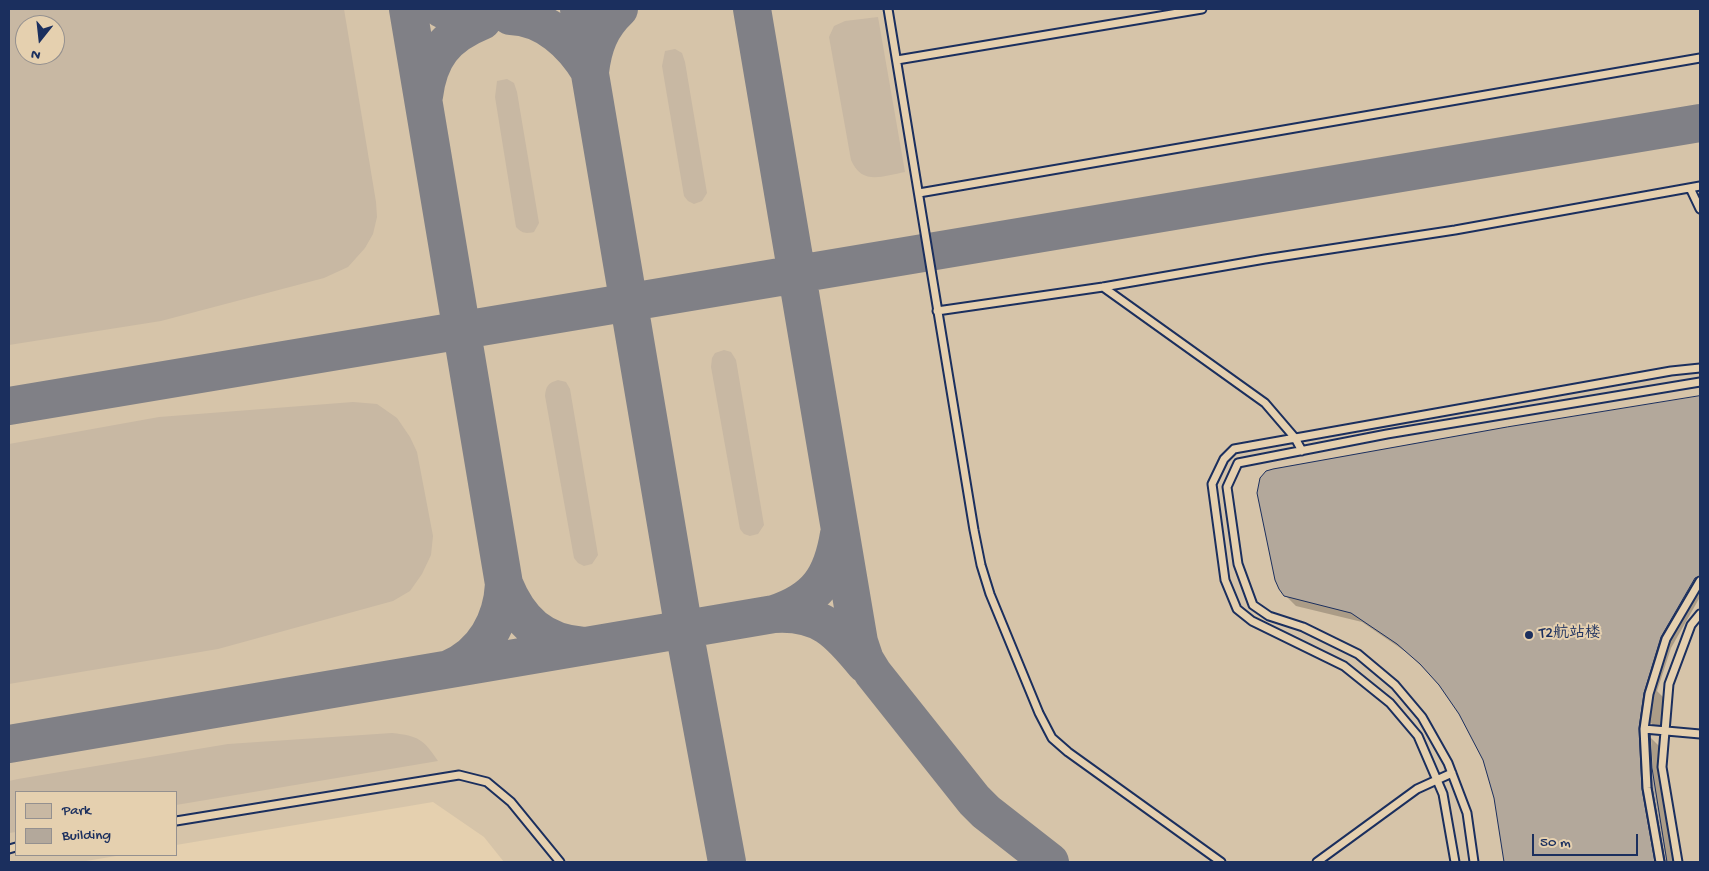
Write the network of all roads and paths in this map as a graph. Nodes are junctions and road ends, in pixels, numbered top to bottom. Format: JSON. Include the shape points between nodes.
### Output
{"nodes":[{"id":1,"x":888,"y":9,"type":"edge"},
{"id":2,"x":1202,"y":9,"type":"edge"},
{"id":3,"x":1700,"y":58,"type":"edge"},
{"id":4,"x":897,"y":60,"type":"junction"},
{"id":5,"x":1700,"y":186,"type":"edge"},
{"id":6,"x":1690,"y":188,"type":"junction"},
{"id":7,"x":920,"y":193,"type":"junction"},
{"id":8,"x":1700,"y":209,"type":"edge"},
{"id":9,"x":1103,"y":287,"type":"junction"},
{"id":10,"x":937,"y":312,"type":"junction"},
{"id":11,"x":1700,"y":368,"type":"edge"},
{"id":12,"x":1700,"y":382,"type":"edge"},
{"id":13,"x":1295,"y":438,"type":"junction"},
{"id":14,"x":1302,"y":451,"type":"junction"},
{"id":15,"x":1700,"y":582,"type":"edge"},
{"id":16,"x":1700,"y":614,"type":"edge"},
{"id":17,"x":1644,"y":729,"type":"junction"},
{"id":18,"x":1665,"y":731,"type":"junction"},
{"id":19,"x":1700,"y":734,"type":"edge"},
{"id":20,"x":1452,"y":773,"type":"junction"},
{"id":21,"x":1437,"y":779,"type":"junction"},
{"id":22,"x":178,"y":821,"type":"edge"},
{"id":23,"x":560,"y":862,"type":"edge"},
{"id":24,"x":1221,"y":862,"type":"edge"},
{"id":25,"x":1317,"y":862,"type":"edge"},
{"id":26,"x":1455,"y":862,"type":"edge"},
{"id":27,"x":1474,"y":862,"type":"edge"},
{"id":28,"x":1660,"y":862,"type":"edge"},
{"id":29,"x":1678,"y":862,"type":"edge"}],
"edges":[{"from":1,"to":4,"type":"lane"},
{"from":2,"to":4,"type":"lane"},
{"from":3,"to":7,"type":"lane"},
{"from":4,"to":7,"type":"lane"},
{"from":5,"to":6,"type":"lane"},
{"from":6,"to":8,"type":"lane"},
{"from":6,"to":9,"type":"lane"},
{"from":7,"to":10,"type":"lane"},
{"from":9,"to":10,"type":"lane"},
{"from":9,"to":13,"type":"lane","via":[[1265,403]]},
{"from":10,"to":24,"type":"lane","via":[[981,565],[1045,725],[1052,738],[1068,752]]},
{"from":11,"to":13,"type":"lane"},
{"from":12,"to":14,"type":"lane"},
{"from":13,"to":14,"type":"lane"},
{"from":13,"to":21,"type":"lane","via":[[1234,449],[1224,459],[1212,484],[1225,580],[1237,608],[1252,621],[1344,666],[1390,703],[1418,736]]},
{"from":14,"to":20,"type":"lane","via":[[1238,463],[1227,487],[1238,564],[1253,605],[1268,616],[1303,627],[1358,654],[1395,685],[1422,717]]},
{"from":15,"to":17,"type":"lane","via":[[1666,639],[1649,694]]},
{"from":16,"to":18,"type":"lane","via":[[1691,625],[1669,684]]},
{"from":17,"to":18,"type":"lane"},
{"from":17,"to":28,"type":"lane","via":[[1646,788]]},
{"from":18,"to":19,"type":"lane"},
{"from":18,"to":29,"type":"lane","via":[[1662,767]]},
{"from":20,"to":21,"type":"lane"},
{"from":20,"to":27,"type":"lane","via":[[1467,813]]},
{"from":21,"to":25,"type":"lane","via":[[1417,789]]},
{"from":21,"to":26,"type":"lane","via":[[1443,794]]},
{"from":22,"to":23,"type":"lane","via":[[459,775],[486,782],[512,802]]}]}
